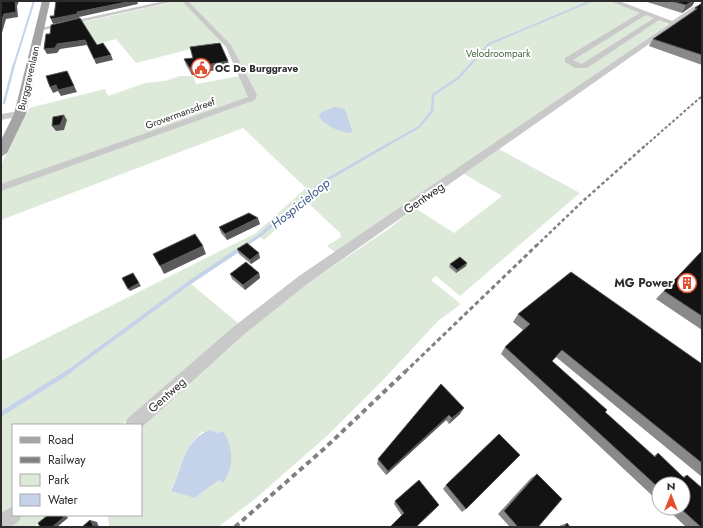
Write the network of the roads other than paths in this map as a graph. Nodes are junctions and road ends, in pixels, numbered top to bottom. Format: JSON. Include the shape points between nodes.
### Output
{"nodes":[{"id":1,"x":46,"y":1,"type":"edge"},
{"id":2,"x":173,"y":1,"type":"edge"},
{"id":3,"x":185,"y":1,"type":"edge"},
{"id":4,"x":613,"y":1,"type":"edge"},
{"id":5,"x":702,"y":6,"type":"edge"},
{"id":6,"x":645,"y":13,"type":"junction"},
{"id":7,"x":658,"y":18,"type":"junction"},
{"id":8,"x":673,"y":23,"type":"junction"},
{"id":9,"x":39,"y":29,"type":"junction"},
{"id":10,"x":20,"y":114,"type":"junction"},
{"id":11,"x":1,"y":117,"type":"edge"},
{"id":12,"x":1,"y":153,"type":"edge"},
{"id":13,"x":1,"y":188,"type":"edge"},
{"id":14,"x":134,"y":424,"type":"edge"},
{"id":15,"x":12,"y":516,"type":"edge"},
{"id":16,"x":1,"y":524,"type":"edge"}],
"edges":[{"from":1,"to":9,"type":"main road","name":"Burggravenlaan"},
{"from":2,"to":9,"type":"street"},
{"from":3,"to":13,"type":"street","name":"Grovermansdreef","via":[[230,47],[253,95],[252,98]]},
{"from":4,"to":6,"type":"street"},
{"from":5,"to":8,"type":"street","name":"Gentweg"},
{"from":6,"to":7,"type":"street"},
{"from":6,"to":7,"type":"street","via":[[568,60],[578,66],[584,66]]},
{"from":7,"to":8,"type":"street"},
{"from":8,"to":14,"type":"street","name":"Gentweg","via":[[297,285],[237,332]]},
{"from":9,"to":10,"type":"main road","name":"Burggravenlaan"},
{"from":10,"to":11,"type":"street"},
{"from":10,"to":12,"type":"main road","name":"Burggravenlaan"},
{"from":15,"to":16,"type":"street"}]}
